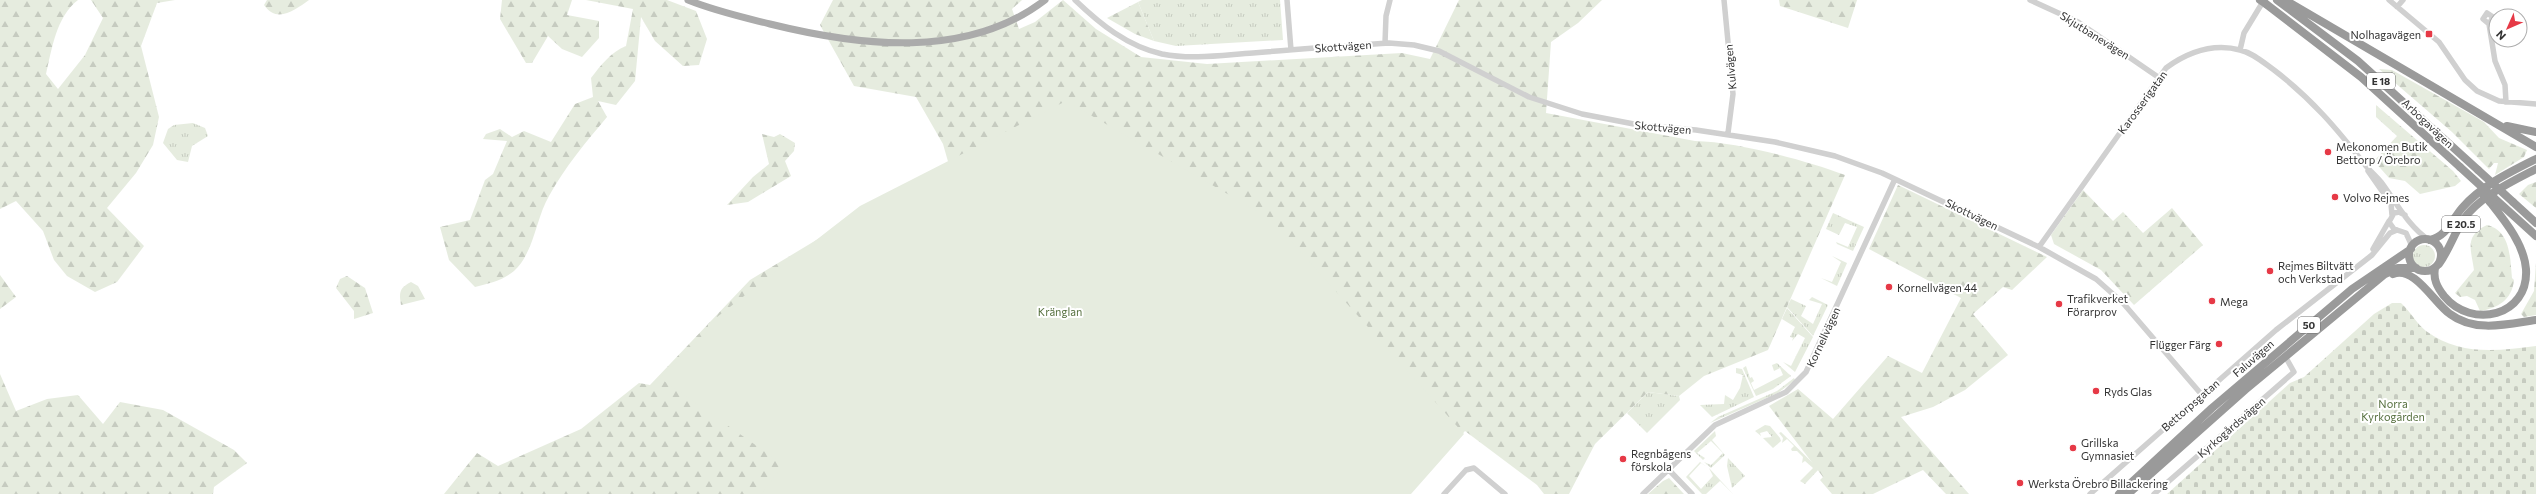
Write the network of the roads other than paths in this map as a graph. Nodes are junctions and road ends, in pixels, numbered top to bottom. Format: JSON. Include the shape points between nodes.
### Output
{"nodes":[{"id":1,"x":688,"y":0,"type":"edge"},
{"id":2,"x":1045,"y":0,"type":"edge"},
{"id":3,"x":1075,"y":0,"type":"edge"},
{"id":4,"x":1287,"y":0,"type":"edge"},
{"id":5,"x":1390,"y":0,"type":"edge"},
{"id":6,"x":1724,"y":0,"type":"edge"},
{"id":7,"x":2030,"y":0,"type":"edge"},
{"id":8,"x":2278,"y":0,"type":"edge"},
{"id":9,"x":2285,"y":0,"type":"edge"},
{"id":10,"x":2388,"y":0,"type":"edge"},
{"id":11,"x":2403,"y":0,"type":"edge"},
{"id":12,"x":2263,"y":2,"type":"edge"},
{"id":13,"x":2397,"y":8,"type":"junction"},
{"id":14,"x":1385,"y":43,"type":"junction"},
{"id":15,"x":2493,"y":48,"type":"edge"},
{"id":16,"x":1291,"y":50,"type":"junction"},
{"id":17,"x":2240,"y":50,"type":"junction"},
{"id":18,"x":2158,"y":77,"type":"junction"},
{"id":19,"x":2506,"y":102,"type":"junction"},
{"id":20,"x":2536,"y":104,"type":"edge"},
{"id":21,"x":2502,"y":127,"type":"junction"},
{"id":22,"x":2536,"y":132,"type":"edge"},
{"id":23,"x":1728,"y":134,"type":"junction"},
{"id":24,"x":2536,"y":148,"type":"edge"},
{"id":25,"x":2536,"y":159,"type":"edge"},
{"id":26,"x":2536,"y":163,"type":"edge"},
{"id":27,"x":2460,"y":167,"type":"junction"},
{"id":28,"x":2368,"y":168,"type":"junction"},
{"id":29,"x":2534,"y":170,"type":"edge"},
{"id":30,"x":1895,"y":179,"type":"junction"},
{"id":31,"x":2496,"y":186,"type":"junction"},
{"id":32,"x":2492,"y":200,"type":"junction"},
{"id":33,"x":2392,"y":215,"type":"junction"},
{"id":34,"x":2405,"y":215,"type":"junction"},
{"id":35,"x":2389,"y":221,"type":"junction"},
{"id":36,"x":2536,"y":222,"type":"edge"},
{"id":37,"x":2398,"y":230,"type":"junction"},
{"id":38,"x":2536,"y":236,"type":"edge"},
{"id":39,"x":2429,"y":240,"type":"junction"},
{"id":40,"x":2039,"y":247,"type":"junction"},
{"id":41,"x":2411,"y":248,"type":"junction"},
{"id":42,"x":2367,"y":257,"type":"junction"},
{"id":43,"x":2437,"y":266,"type":"junction"},
{"id":44,"x":2416,"y":268,"type":"junction"},
{"id":45,"x":2357,"y":297,"type":"junction"},
{"id":46,"x":2436,"y":301,"type":"junction"},
{"id":47,"x":2536,"y":320,"type":"edge"},
{"id":48,"x":2285,"y":356,"type":"junction"},
{"id":49,"x":2202,"y":395,"type":"junction"},
{"id":50,"x":2212,"y":414,"type":"junction"},
{"id":51,"x":1668,"y":469,"type":"junction"},
{"id":52,"x":1444,"y":494,"type":"edge"},
{"id":53,"x":1505,"y":494,"type":"edge"},
{"id":54,"x":1643,"y":494,"type":"edge"},
{"id":55,"x":1692,"y":494,"type":"edge"},
{"id":56,"x":2090,"y":494,"type":"edge"},
{"id":57,"x":2119,"y":494,"type":"edge"},
{"id":58,"x":2128,"y":494,"type":"edge"},
{"id":59,"x":2154,"y":494,"type":"edge"}],
"edges":[{"from":1,"to":2,"type":"main road","via":[[729,14],[798,31],[890,43],[946,41],[962,37],[1009,22]]},
{"from":3,"to":16,"type":"street","name":"Skottvägen","via":[[1097,22],[1116,35],[1161,54],[1198,57]]},
{"from":4,"to":16,"type":"street"},
{"from":5,"to":14,"type":"street","via":[[1386,16]]},
{"from":6,"to":23,"type":"street","name":"Kulvägen","via":[[1733,94]]},
{"from":7,"to":18,"type":"street","name":"Skjutbanevägen","via":[[2078,22]]},
{"from":8,"to":31,"type":"highway","name":"Arbogavägen","number":"E 18","bridge":true,"via":[[2358,62]]},
{"from":9,"to":21,"type":"highway","number":"E 18"},
{"from":10,"to":13,"type":"street"},
{"from":11,"to":13,"type":"street"},
{"from":12,"to":17,"type":"street","via":[[2244,33]]},
{"from":12,"to":27,"type":"highway","name":"Arbogavägen","number":"E 18","via":[[2343,62]]},
{"from":13,"to":19,"type":"street","via":[[2439,42],[2465,80],[2474,88],[2492,99]]},
{"from":14,"to":16,"type":"street","name":"Skottvägen"},
{"from":14,"to":23,"type":"street","name":"Skottvägen","via":[[1414,45],[1439,51],[1529,97],[1582,114],[1639,125]]},
{"from":15,"to":19,"type":"street","via":[[2495,61],[2505,85]]},
{"from":17,"to":18,"type":"street","name":"Karosserigatan","via":[[2226,48],[2196,51],[2181,57]]},
{"from":17,"to":28,"type":"street","name":"Karosserigatan","via":[[2259,59],[2308,97],[2334,124]]},
{"from":18,"to":40,"type":"street","name":"Karosserigatan"},
{"from":19,"to":20,"type":"street"},
{"from":21,"to":22,"type":"highway","number":"E 18","via":[[2509,126]]},
{"from":21,"to":24,"type":"highway","number":"E 18"},
{"from":23,"to":30,"type":"street","name":"Skottvägen","via":[[1835,156]]},
{"from":25,"to":31,"type":"highway","number":"E 20.5"},
{"from":26,"to":29,"type":"highway","via":[[2531,167]]},
{"from":27,"to":32,"type":"highway","number":"E 18","bridge":true},
{"from":27,"to":32,"type":"highway","name":"Arbogavägen","number":"E 18","bridge":true},
{"from":28,"to":33,"type":"street","name":"Karosserigatan","via":[[2391,204]]},
{"from":28,"to":34,"type":"street","name":"Karosserigatan"},
{"from":29,"to":31,"type":"highway","number":"E 20.5"},
{"from":30,"to":40,"type":"street","name":"Skottvägen"},
{"from":30,"to":51,"type":"street","name":"Kornellvägen","via":[[1806,372],[1795,385],[1781,395],[1715,424]]},
{"from":31,"to":36,"type":"highway","number":"E 18","bridge":true},
{"from":31,"to":39,"type":"highway","number":"E 20.5","via":[[2466,204],[2444,234]]},
{"from":31,"to":43,"type":"highway","number":"E 20.5","via":[[2467,216]]},
{"from":32,"to":38,"type":"highway","number":"E 18"},
{"from":32,"to":43,"type":"highway","number":"E 18","via":[[2523,256],[2525,282],[2516,300],[2507,308],[2489,315],[2464,312],[2449,302],[2440,290],[2435,279]]},
{"from":33,"to":34,"type":"street","via":[[2399,212]]},
{"from":33,"to":35,"type":"street"},
{"from":34,"to":39,"type":"street","name":"Karosserigatan","via":[[2415,230]]},
{"from":35,"to":37,"type":"street","via":[[2391,227]]},
{"from":35,"to":42,"type":"street","name":"Bettorpsgatan"},
{"from":37,"to":41,"type":"street","via":[[2406,233]]},
{"from":37,"to":42,"type":"street","name":"Bettorpsgatan","via":[[2388,234]]},
{"from":39,"to":41,"type":"highway","number":"E 20.5","via":[[2419,241]]},
{"from":39,"to":43,"type":"highway","number":"E 18","via":[[2441,251]]},
{"from":40,"to":49,"type":"street","name":"Skottvägen","via":[[2091,276],[2113,293]]},
{"from":41,"to":44,"type":"highway","number":"50","via":[[2410,260]]},
{"from":41,"to":50,"type":"highway","name":"Faluvägen","number":"50","via":[[2364,279]]},
{"from":42,"to":49,"type":"street","name":"Bettorpsgatan","via":[[2310,301]]},
{"from":43,"to":44,"type":"highway","via":[[2428,271]]},
{"from":44,"to":45,"type":"highway","name":"Faluvägen","via":[[2402,267],[2389,271]]},
{"from":44,"to":46,"type":"highway","number":"50"},
{"from":45,"to":46,"type":"highway","number":"50","via":[[2384,279],[2401,272],[2414,278]]},
{"from":45,"to":48,"type":"highway","name":"Faluvägen","number":"50"},
{"from":46,"to":47,"type":"highway","number":"50","via":[[2452,316],[2473,324],[2499,325]]},
{"from":48,"to":50,"type":"highway","name":"Faluvägen","number":"50"},
{"from":48,"to":59,"type":"street","name":"Kyrkogårdsvägen","via":[[2294,372]]},
{"from":49,"to":56,"type":"street","name":"Bettorpsgatan"},
{"from":50,"to":57,"type":"highway","name":"Faluvägen","number":"50"},
{"from":50,"to":58,"type":"highway","name":"Faluvägen","number":"50"},
{"from":51,"to":54,"type":"street","name":"Kornellvägen"},
{"from":51,"to":55,"type":"street"},
{"from":52,"to":53,"type":"street","via":[[1466,470],[1474,468]]}]}
